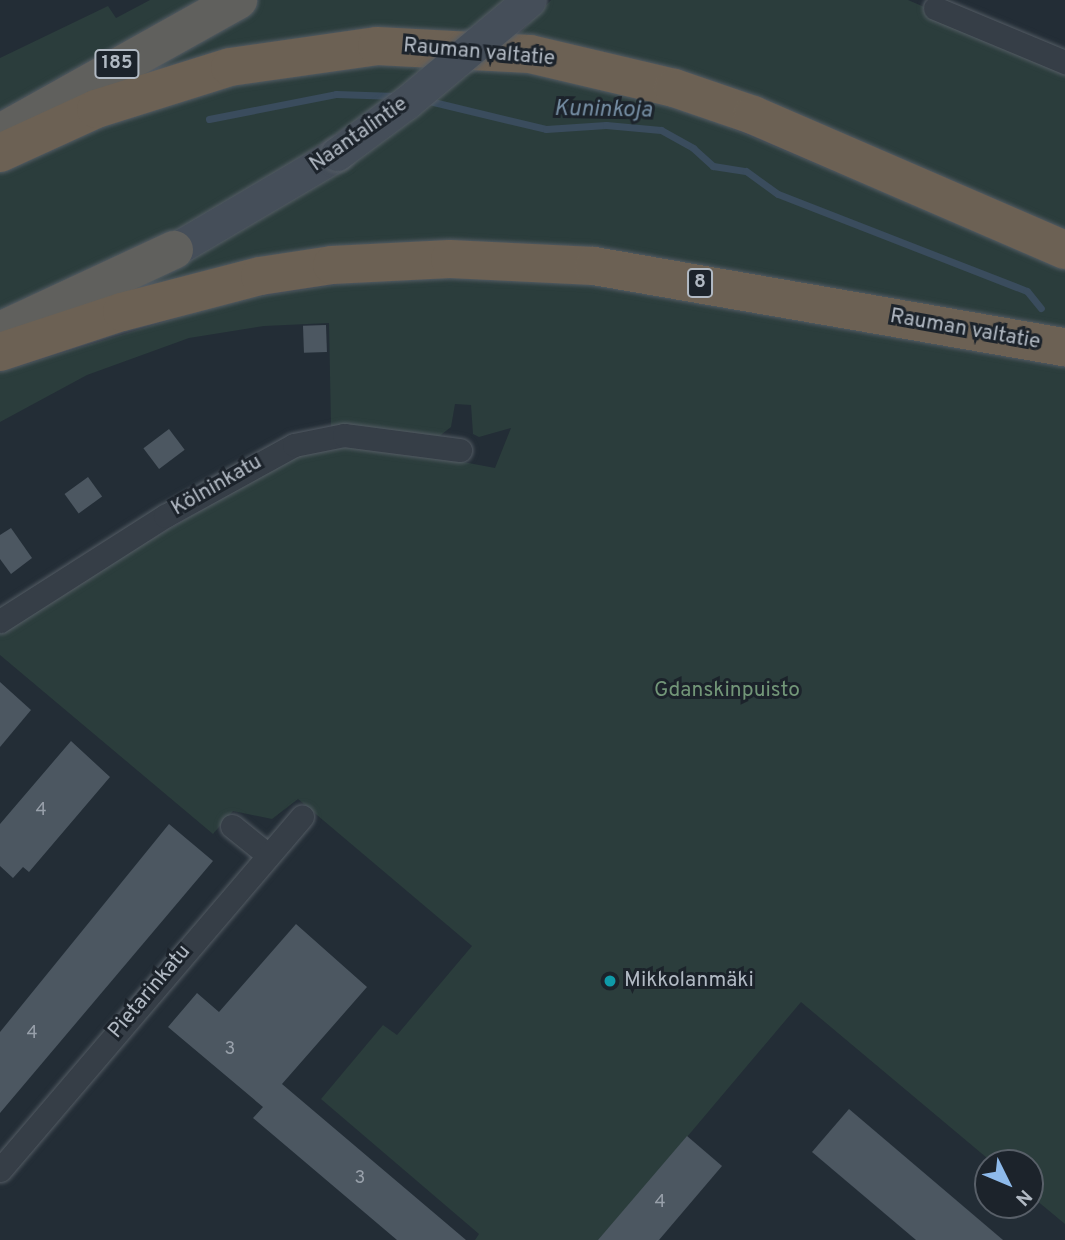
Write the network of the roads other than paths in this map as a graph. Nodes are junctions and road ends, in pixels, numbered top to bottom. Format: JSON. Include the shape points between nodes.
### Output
{"nodes":[{"id":1,"x":238,"y":0,"type":"edge"},
{"id":2,"x":529,"y":0,"type":"edge"},
{"id":3,"x":935,"y":8,"type":"dead end"},
{"id":4,"x":1065,"y":62,"type":"edge"},
{"id":5,"x":0,"y":133,"type":"edge"},
{"id":6,"x":0,"y":153,"type":"edge"},
{"id":7,"x":174,"y":250,"type":"joint"},
{"id":8,"x":1065,"y":250,"type":"edge"},
{"id":9,"x":0,"y":331,"type":"edge"},
{"id":10,"x":1065,"y":347,"type":"edge"},
{"id":11,"x":0,"y":352,"type":"edge"},
{"id":12,"x":460,"y":450,"type":"dead end"},
{"id":13,"x":0,"y":621,"type":"edge"},
{"id":14,"x":302,"y":816,"type":"dead end"},
{"id":15,"x":232,"y":825,"type":"dead end"},
{"id":16,"x":268,"y":855,"type":"junction"},
{"id":17,"x":0,"y":1170,"type":"edge"}],
"edges":[{"from":1,"to":5,"type":"highway","number":"185"},
{"from":2,"to":7,"type":"main road","name":"Naantalintie","bridge":true,"via":[[407,103],[337,154]]},
{"from":3,"to":4,"type":"street"},
{"from":6,"to":8,"type":"highway","name":"Rauman valtatie","via":[[96,109],[244,64],[377,46],[530,54],[674,88],[752,115]]},
{"from":7,"to":9,"type":"highway"},
{"from":10,"to":11,"type":"highway","name":"Rauman valtatie","number":"8","via":[[594,266],[450,259],[332,265],[238,281]]},
{"from":12,"to":13,"type":"street","name":"Kölninkatu","via":[[344,435],[294,445],[165,516]]},
{"from":14,"to":16,"type":"street","name":"Pietarinkatu"},
{"from":15,"to":16,"type":"street"},
{"from":16,"to":17,"type":"street","name":"Pietarinkatu"}]}
